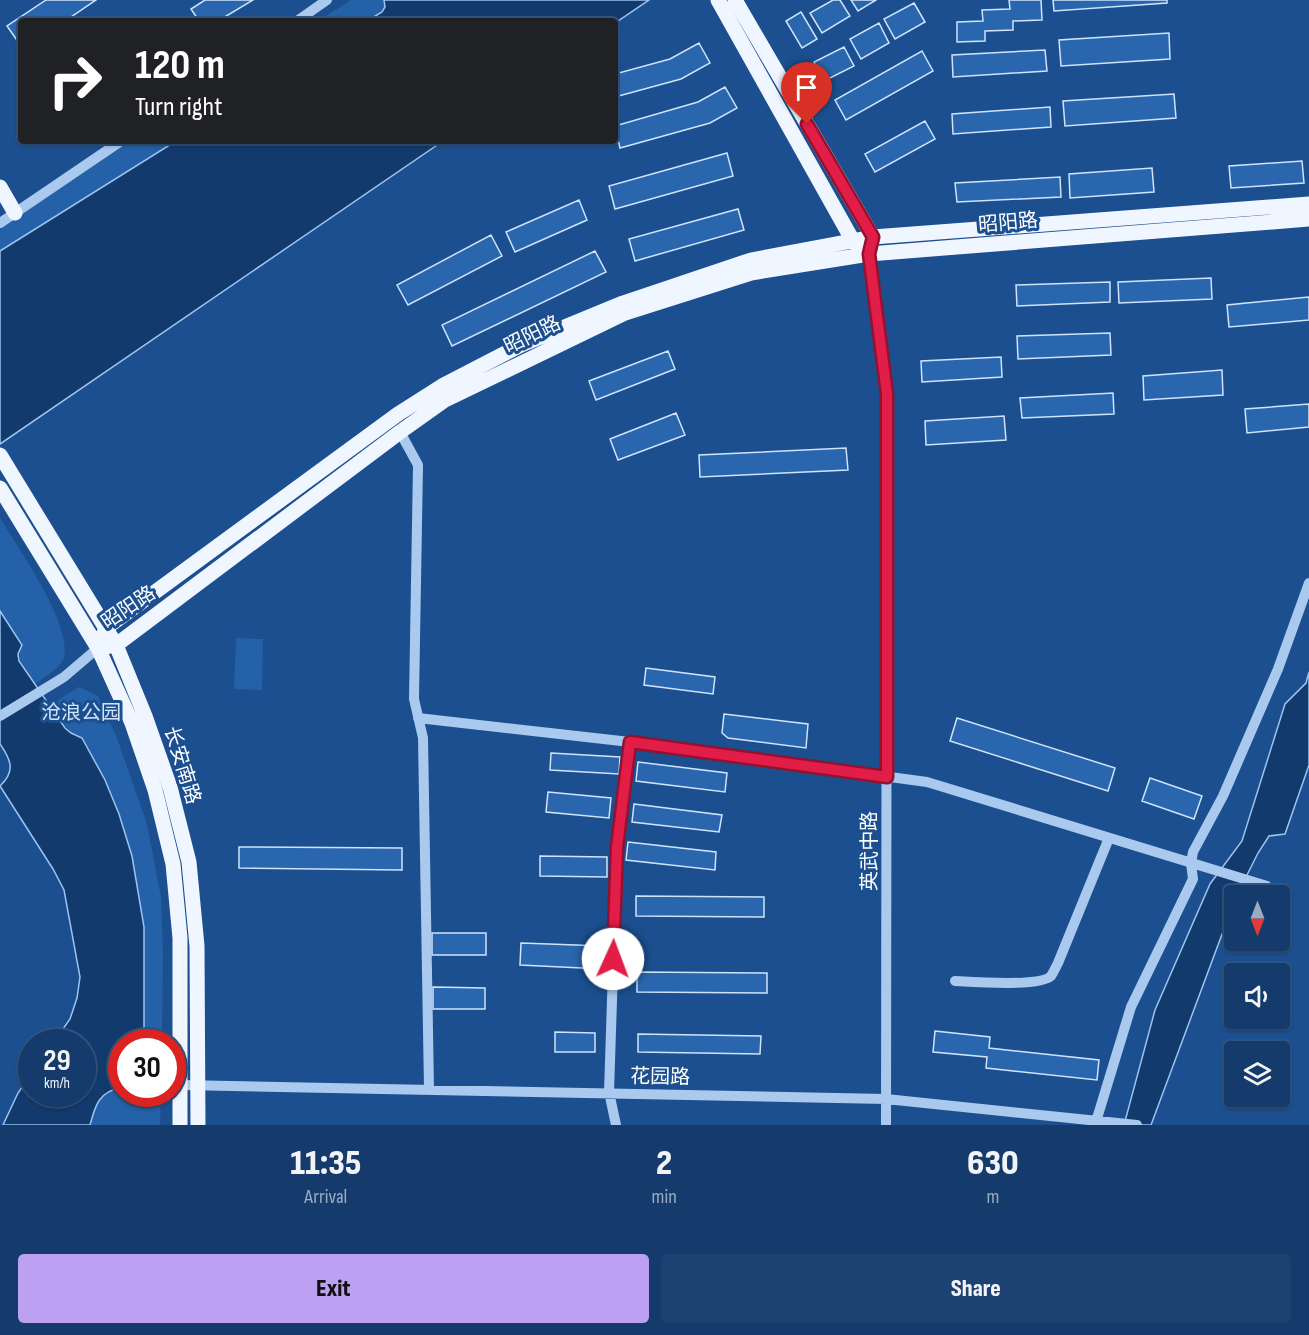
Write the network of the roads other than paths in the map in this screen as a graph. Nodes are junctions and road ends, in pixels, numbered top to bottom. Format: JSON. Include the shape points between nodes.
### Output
{"nodes":[{"id":1,"x":327,"y":0,"type":"edge"},
{"id":2,"x":718,"y":0,"type":"edge"},
{"id":3,"x":735,"y":0,"type":"edge"},
{"id":4,"x":301,"y":18,"type":"edge"},
{"id":5,"x":745,"y":33,"type":"junction"},
{"id":6,"x":117,"y":144,"type":"edge"},
{"id":7,"x":0,"y":188,"type":"edge"},
{"id":8,"x":1309,"y":204,"type":"edge"},
{"id":9,"x":15,"y":213,"type":"junction"},
{"id":10,"x":1309,"y":219,"type":"edge"},
{"id":11,"x":0,"y":223,"type":"edge"},
{"id":12,"x":873,"y":237,"type":"junction"},
{"id":13,"x":853,"y":241,"type":"junction"},
{"id":14,"x":869,"y":254,"type":"junction"},
{"id":15,"x":400,"y":432,"type":"junction"},
{"id":16,"x":0,"y":455,"type":"edge"},
{"id":17,"x":0,"y":488,"type":"edge"},
{"id":18,"x":1309,"y":583,"type":"edge"},
{"id":19,"x":106,"y":628,"type":"junction"},
{"id":20,"x":116,"y":645,"type":"junction"},
{"id":21,"x":98,"y":648,"type":"junction"},
{"id":22,"x":0,"y":716,"type":"edge"},
{"id":23,"x":418,"y":718,"type":"junction"},
{"id":24,"x":630,"y":742,"type":"junction"},
{"id":25,"x":887,"y":777,"type":"junction"},
{"id":26,"x":1108,"y":838,"type":"junction"},
{"id":27,"x":1195,"y":864,"type":"junction"},
{"id":28,"x":1264,"y":885,"type":"edge"},
{"id":29,"x":955,"y":981,"type":"dead end"},
{"id":30,"x":181,"y":1029,"type":"edge"},
{"id":31,"x":199,"y":1084,"type":"junction"},
{"id":32,"x":186,"y":1085,"type":"edge"},
{"id":33,"x":429,"y":1089,"type":"junction"},
{"id":34,"x":609,"y":1092,"type":"junction"},
{"id":35,"x":886,"y":1099,"type":"junction"},
{"id":36,"x":180,"y":1107,"type":"edge"},
{"id":37,"x":1096,"y":1123,"type":"edge"},
{"id":38,"x":180,"y":1125,"type":"edge"},
{"id":39,"x":198,"y":1125,"type":"edge"},
{"id":40,"x":616,"y":1125,"type":"edge"},
{"id":41,"x":886,"y":1125,"type":"edge"},
{"id":42,"x":1137,"y":1125,"type":"edge"}],
"edges":[{"from":1,"to":4,"type":"street"},
{"from":2,"to":5,"type":"main road"},
{"from":3,"to":5,"type":"main road"},
{"from":5,"to":12,"type":"main road"},
{"from":5,"to":13,"type":"main road"},
{"from":6,"to":9,"type":"street"},
{"from":7,"to":9,"type":"main road"},
{"from":8,"to":12,"type":"main road","name":"昭阳路"},
{"from":9,"to":11,"type":"street"},
{"from":10,"to":14,"type":"main road","name":"昭阳路"},
{"from":12,"to":13,"type":"main road","name":"昭阳路"},
{"from":12,"to":14,"type":"main road"},
{"from":13,"to":14,"type":"main road"},
{"from":13,"to":19,"type":"main road","name":"昭阳路","via":[[751,260],[623,303],[521,345],[398,414]]},
{"from":14,"to":15,"type":"main road","name":"昭阳路","via":[[751,273],[625,313],[445,400]]},
{"from":14,"to":25,"type":"street","name":"英武中路","via":[[887,394]]},
{"from":15,"to":20,"type":"main road","name":"昭阳路"},
{"from":15,"to":23,"type":"street","via":[[418,465],[414,699]]},
{"from":16,"to":19,"type":"main road","name":"长安南路"},
{"from":17,"to":21,"type":"main road","name":"长安南路"},
{"from":18,"to":27,"type":"street","via":[[1278,669],[1223,796],[1193,852]]},
{"from":19,"to":20,"type":"main road","name":"长安南路"},
{"from":19,"to":21,"type":"main road","name":"昭阳路"},
{"from":20,"to":21,"type":"main road","name":"昭阳路"},
{"from":20,"to":31,"type":"main road","name":"长安南路","via":[[170,787],[189,862],[197,946]]},
{"from":21,"to":22,"type":"street","via":[[64,677]]},
{"from":21,"to":30,"type":"main road","name":"长安南路","via":[[140,745],[173,864],[180,938]]},
{"from":23,"to":24,"type":"street"},
{"from":23,"to":33,"type":"street","via":[[423,738]]},
{"from":24,"to":25,"type":"street"},
{"from":24,"to":34,"type":"street","via":[[617,847]]},
{"from":25,"to":26,"type":"street","via":[[927,782]]},
{"from":25,"to":35,"type":"street","name":"英武中路"},
{"from":26,"to":27,"type":"street"},
{"from":26,"to":29,"type":"street","via":[[1050,976],[1041,981],[1022,982]]},
{"from":27,"to":28,"type":"street"},
{"from":27,"to":37,"type":"street","via":[[1193,879],[1131,1007]]},
{"from":31,"to":32,"type":"street","name":"花园路"},
{"from":31,"to":33,"type":"street","name":"花园路"},
{"from":31,"to":39,"type":"main road","name":"长安南路"},
{"from":33,"to":34,"type":"street","name":"花园路"},
{"from":34,"to":35,"type":"street","name":"花园路"},
{"from":34,"to":40,"type":"street"},
{"from":35,"to":37,"type":"street","name":"花园路"},
{"from":35,"to":41,"type":"street","name":"英武中路"},
{"from":36,"to":38,"type":"main road","name":"长安南路"},
{"from":37,"to":42,"type":"street","name":"花园路"}]}
